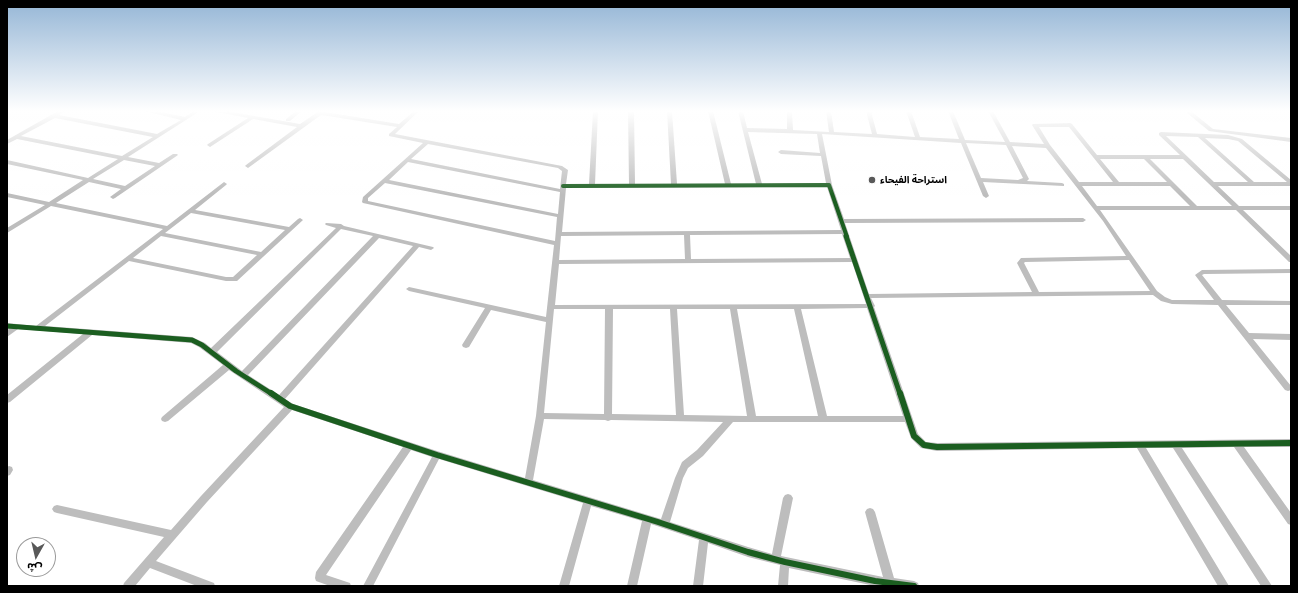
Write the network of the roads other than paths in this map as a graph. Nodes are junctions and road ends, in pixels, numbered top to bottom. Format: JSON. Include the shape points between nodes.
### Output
{"nodes":[{"id":1,"x":26,"y":139,"type":"edge"},
{"id":2,"x":154,"y":139,"type":"edge"},
{"id":3,"x":220,"y":139,"type":"edge"},
{"id":4,"x":284,"y":139,"type":"edge"},
{"id":5,"x":410,"y":139,"type":"edge"},
{"id":6,"x":595,"y":139,"type":"edge"},
{"id":7,"x":631,"y":139,"type":"edge"},
{"id":8,"x":671,"y":139,"type":"edge"},
{"id":9,"x":717,"y":139,"type":"edge"},
{"id":10,"x":747,"y":139,"type":"edge"},
{"id":11,"x":820,"y":139,"type":"edge"},
{"id":12,"x":928,"y":139,"type":"edge"},
{"id":13,"x":1005,"y":139,"type":"edge"},
{"id":14,"x":1043,"y":139,"type":"edge"},
{"id":15,"x":1081,"y":139,"type":"edge"},
{"id":16,"x":1165,"y":139,"type":"edge"},
{"id":17,"x":1203,"y":139,"type":"edge"},
{"id":18,"x":1235,"y":139,"type":"edge"},
{"id":19,"x":1280,"y":139,"type":"edge"},
{"id":20,"x":1291,"y":140,"type":"edge"},
{"id":21,"x":962,"y":141,"type":"junction"},
{"id":22,"x":427,"y":142,"type":"junction"},
{"id":23,"x":1008,"y":143,"type":"junction"},
{"id":24,"x":210,"y":145,"type":"dead end"},
{"id":25,"x":1048,"y":146,"type":"junction"},
{"id":26,"x":780,"y":152,"type":"dead end"},
{"id":27,"x":175,"y":155,"type":"dead end"},
{"id":28,"x":823,"y":155,"type":"junction"},
{"id":29,"x":1096,"y":157,"type":"junction"},
{"id":30,"x":1145,"y":157,"type":"junction"},
{"id":31,"x":1183,"y":157,"type":"junction"},
{"id":32,"x":124,"y":158,"type":"junction"},
{"id":33,"x":407,"y":160,"type":"junction"},
{"id":34,"x":7,"y":162,"type":"edge"},
{"id":35,"x":159,"y":165,"type":"junction"},
{"id":36,"x":248,"y":166,"type":"dead end"},
{"id":37,"x":89,"y":180,"type":"junction"},
{"id":38,"x":979,"y":180,"type":"junction"},
{"id":39,"x":386,"y":181,"type":"junction"},
{"id":40,"x":1019,"y":182,"type":"junction"},
{"id":41,"x":1291,"y":183,"type":"edge"},
{"id":42,"x":224,"y":184,"type":"dead end"},
{"id":43,"x":1078,"y":184,"type":"junction"},
{"id":44,"x":1117,"y":184,"type":"junction"},
{"id":45,"x":1172,"y":184,"type":"junction"},
{"id":46,"x":1212,"y":184,"type":"junction"},
{"id":47,"x":1253,"y":184,"type":"junction"},
{"id":48,"x":674,"y":185,"type":"junction"},
{"id":49,"x":728,"y":185,"type":"junction"},
{"id":50,"x":759,"y":185,"type":"junction"},
{"id":51,"x":829,"y":185,"type":"junction"},
{"id":52,"x":1062,"y":185,"type":"dead end"},
{"id":53,"x":592,"y":186,"type":"junction"},
{"id":54,"x":632,"y":186,"type":"junction"},
{"id":55,"x":126,"y":188,"type":"junction"},
{"id":56,"x":563,"y":189,"type":"junction"},
{"id":57,"x":7,"y":195,"type":"edge"},
{"id":58,"x":986,"y":196,"type":"dead end"},
{"id":59,"x":113,"y":197,"type":"dead end"},
{"id":60,"x":49,"y":205,"type":"junction"},
{"id":61,"x":1096,"y":208,"type":"junction"},
{"id":62,"x":1195,"y":208,"type":"junction"},
{"id":63,"x":1237,"y":208,"type":"junction"},
{"id":64,"x":1291,"y":208,"type":"edge"},
{"id":65,"x":189,"y":211,"type":"junction"},
{"id":66,"x":560,"y":216,"type":"junction"},
{"id":67,"x":300,"y":220,"type":"dead end"},
{"id":68,"x":1083,"y":220,"type":"dead end"},
{"id":69,"x":842,"y":221,"type":"junction"},
{"id":70,"x":328,"y":224,"type":"dead end"},
{"id":71,"x":340,"y":226,"type":"junction"},
{"id":72,"x":168,"y":228,"type":"junction"},
{"id":73,"x":290,"y":229,"type":"junction"},
{"id":74,"x":7,"y":231,"type":"edge"},
{"id":75,"x":845,"y":232,"type":"junction"},
{"id":76,"x":687,"y":233,"type":"junction"},
{"id":77,"x":159,"y":234,"type":"junction"},
{"id":78,"x":558,"y":234,"type":"junction"},
{"id":79,"x":378,"y":235,"type":"junction"},
{"id":80,"x":557,"y":244,"type":"junction"},
{"id":81,"x":417,"y":245,"type":"junction"},
{"id":82,"x":431,"y":248,"type":"dead end"},
{"id":83,"x":263,"y":254,"type":"junction"},
{"id":84,"x":1130,"y":258,"type":"junction"},
{"id":85,"x":127,"y":259,"type":"junction"},
{"id":86,"x":855,"y":260,"type":"junction"},
{"id":87,"x":1291,"y":260,"type":"edge"},
{"id":88,"x":557,"y":262,"type":"junction"},
{"id":89,"x":688,"y":262,"type":"junction"},
{"id":90,"x":1291,"y":271,"type":"edge"},
{"id":91,"x":409,"y":289,"type":"dead end"},
{"id":92,"x":1155,"y":293,"type":"junction"},
{"id":93,"x":1037,"y":294,"type":"junction"},
{"id":94,"x":867,"y":296,"type":"junction"},
{"id":95,"x":1219,"y":302,"type":"junction"},
{"id":96,"x":1291,"y":303,"type":"edge"},
{"id":97,"x":871,"y":306,"type":"junction"},
{"id":98,"x":489,"y":307,"type":"junction"},
{"id":99,"x":551,"y":307,"type":"junction"},
{"id":100,"x":609,"y":307,"type":"junction"},
{"id":101,"x":673,"y":307,"type":"junction"},
{"id":102,"x":733,"y":307,"type":"junction"},
{"id":103,"x":796,"y":307,"type":"junction"},
{"id":104,"x":550,"y":320,"type":"junction"},
{"id":105,"x":11,"y":326,"type":"edge"},
{"id":106,"x":36,"y":329,"type":"junction"},
{"id":107,"x":90,"y":333,"type":"junction"},
{"id":108,"x":7,"y":334,"type":"edge"},
{"id":109,"x":1246,"y":336,"type":"junction"},
{"id":110,"x":1291,"y":337,"type":"edge"},
{"id":111,"x":466,"y":344,"type":"dead end"},
{"id":112,"x":212,"y":352,"type":"junction"},
{"id":113,"x":230,"y":365,"type":"junction"},
{"id":114,"x":243,"y":375,"type":"junction"},
{"id":115,"x":1288,"y":388,"type":"dead end"},
{"id":116,"x":280,"y":399,"type":"junction"},
{"id":117,"x":7,"y":400,"type":"edge"},
{"id":118,"x":290,"y":406,"type":"junction"},
{"id":119,"x":540,"y":416,"type":"junction"},
{"id":120,"x":608,"y":418,"type":"junction"},
{"id":121,"x":680,"y":418,"type":"junction"},
{"id":122,"x":752,"y":418,"type":"junction"},
{"id":123,"x":823,"y":418,"type":"junction"},
{"id":124,"x":165,"y":419,"type":"dead end"},
{"id":125,"x":731,"y":419,"type":"junction"},
{"id":126,"x":908,"y":419,"type":"junction"},
{"id":127,"x":1175,"y":444,"type":"junction"},
{"id":128,"x":1237,"y":444,"type":"junction"},
{"id":129,"x":1291,"y":444,"type":"edge"},
{"id":130,"x":1140,"y":445,"type":"junction"},
{"id":131,"x":409,"y":446,"type":"junction"},
{"id":132,"x":436,"y":455,"type":"junction"},
{"id":133,"x":528,"y":483,"type":"junction"},
{"id":134,"x":788,"y":498,"type":"dead end"},
{"id":135,"x":588,"y":502,"type":"junction"},
{"id":136,"x":57,"y":509,"type":"dead end"},
{"id":137,"x":870,"y":512,"type":"dead end"},
{"id":138,"x":647,"y":520,"type":"junction"},
{"id":139,"x":1291,"y":521,"type":"edge"},
{"id":140,"x":664,"y":524,"type":"junction"},
{"id":141,"x":173,"y":535,"type":"junction"},
{"id":142,"x":704,"y":538,"type":"junction"},
{"id":143,"x":780,"y":561,"type":"junction"},
{"id":144,"x":149,"y":563,"type":"junction"},
{"id":145,"x":890,"y":583,"type":"junction"},
{"id":146,"x":128,"y":586,"type":"edge"},
{"id":147,"x":210,"y":586,"type":"edge"},
{"id":148,"x":346,"y":586,"type":"edge"},
{"id":149,"x":368,"y":586,"type":"edge"},
{"id":150,"x":564,"y":586,"type":"edge"},
{"id":151,"x":632,"y":586,"type":"edge"},
{"id":152,"x":698,"y":586,"type":"edge"},
{"id":153,"x":782,"y":586,"type":"edge"},
{"id":154,"x":914,"y":586,"type":"edge"},
{"id":155,"x":1224,"y":586,"type":"edge"},
{"id":156,"x":1267,"y":586,"type":"edge"}],
"edges":[{"from":1,"to":32,"type":"street"},
{"from":2,"to":32,"type":"street"},
{"from":3,"to":24,"type":"street"},
{"from":4,"to":36,"type":"street"},
{"from":5,"to":22,"type":"street"},
{"from":6,"to":53,"type":"street"},
{"from":7,"to":54,"type":"street"},
{"from":8,"to":48,"type":"street"},
{"from":9,"to":49,"type":"street"},
{"from":10,"to":50,"type":"street"},
{"from":11,"to":28,"type":"street"},
{"from":12,"to":21,"type":"street"},
{"from":13,"to":23,"type":"street"},
{"from":14,"to":25,"type":"street"},
{"from":15,"to":29,"type":"street"},
{"from":16,"to":31,"type":"street"},
{"from":17,"to":47,"type":"street"},
{"from":18,"to":41,"type":"street","via":[[1240,140]]},
{"from":19,"to":20,"type":"street"},
{"from":21,"to":23,"type":"street"},
{"from":21,"to":38,"type":"street"},
{"from":22,"to":33,"type":"street"},
{"from":22,"to":56,"type":"street","via":[[560,167],[565,170]]},
{"from":23,"to":25,"type":"street"},
{"from":23,"to":40,"type":"street","via":[[1026,178]]},
{"from":25,"to":43,"type":"street"},
{"from":26,"to":28,"type":"street"},
{"from":27,"to":35,"type":"street"},
{"from":28,"to":51,"type":"street"},
{"from":29,"to":30,"type":"street"},
{"from":29,"to":44,"type":"street"},
{"from":30,"to":31,"type":"street"},
{"from":30,"to":45,"type":"street"},
{"from":31,"to":46,"type":"street"},
{"from":32,"to":35,"type":"street"},
{"from":32,"to":37,"type":"street"},
{"from":33,"to":39,"type":"street"},
{"from":33,"to":56,"type":"street"},
{"from":34,"to":37,"type":"street"},
{"from":35,"to":55,"type":"street"},
{"from":37,"to":55,"type":"street"},
{"from":37,"to":60,"type":"street"},
{"from":38,"to":40,"type":"street"},
{"from":38,"to":58,"type":"street"},
{"from":39,"to":66,"type":"street"},
{"from":39,"to":80,"type":"street","via":[[365,198],[365,202]]},
{"from":40,"to":52,"type":"street"},
{"from":41,"to":47,"type":"street"},
{"from":42,"to":65,"type":"street"},
{"from":43,"to":44,"type":"street"},
{"from":43,"to":61,"type":"street"},
{"from":44,"to":45,"type":"street"},
{"from":45,"to":62,"type":"street"},
{"from":46,"to":47,"type":"street"},
{"from":46,"to":63,"type":"street"},
{"from":48,"to":49,"type":"street"},
{"from":48,"to":54,"type":"street"},
{"from":49,"to":50,"type":"street"},
{"from":50,"to":51,"type":"street"},
{"from":51,"to":69,"type":"street"},
{"from":53,"to":54,"type":"street"},
{"from":53,"to":56,"type":"street"},
{"from":55,"to":59,"type":"street"},
{"from":56,"to":66,"type":"street"},
{"from":57,"to":60,"type":"street"},
{"from":60,"to":72,"type":"street"},
{"from":60,"to":74,"type":"street"},
{"from":61,"to":62,"type":"street"},
{"from":61,"to":84,"type":"street"},
{"from":62,"to":63,"type":"street"},
{"from":63,"to":64,"type":"street"},
{"from":63,"to":87,"type":"street"},
{"from":65,"to":72,"type":"street"},
{"from":65,"to":73,"type":"street"},
{"from":66,"to":78,"type":"street"},
{"from":67,"to":73,"type":"street"},
{"from":68,"to":69,"type":"street"},
{"from":69,"to":75,"type":"street"},
{"from":70,"to":71,"type":"street"},
{"from":71,"to":79,"type":"street"},
{"from":71,"to":112,"type":"street"},
{"from":72,"to":77,"type":"street"},
{"from":73,"to":83,"type":"street"},
{"from":75,"to":76,"type":"street"},
{"from":75,"to":86,"type":"street"},
{"from":76,"to":78,"type":"street"},
{"from":76,"to":89,"type":"street"},
{"from":77,"to":83,"type":"street"},
{"from":77,"to":85,"type":"street"},
{"from":78,"to":80,"type":"street"},
{"from":79,"to":81,"type":"street"},
{"from":79,"to":114,"type":"street"},
{"from":80,"to":88,"type":"street"},
{"from":81,"to":82,"type":"street"},
{"from":81,"to":116,"type":"street"},
{"from":83,"to":85,"type":"street","via":[[238,277],[232,279]]},
{"from":84,"to":92,"type":"street"},
{"from":84,"to":93,"type":"street","via":[[1023,260],[1020,263]]},
{"from":85,"to":106,"type":"street"},
{"from":86,"to":89,"type":"street"},
{"from":86,"to":94,"type":"street"},
{"from":88,"to":89,"type":"street"},
{"from":88,"to":99,"type":"street"},
{"from":90,"to":95,"type":"street","via":[[1199,273],[1199,277]]},
{"from":91,"to":98,"type":"street"},
{"from":92,"to":93,"type":"street"},
{"from":92,"to":95,"type":"street","via":[[1172,302]]},
{"from":93,"to":94,"type":"street"},
{"from":94,"to":97,"type":"street"},
{"from":95,"to":96,"type":"street"},
{"from":95,"to":109,"type":"street"},
{"from":97,"to":103,"type":"street"},
{"from":97,"to":126,"type":"street"},
{"from":98,"to":104,"type":"street"},
{"from":98,"to":111,"type":"street"},
{"from":99,"to":100,"type":"street"},
{"from":99,"to":104,"type":"street"},
{"from":100,"to":101,"type":"street"},
{"from":100,"to":120,"type":"street"},
{"from":101,"to":102,"type":"street"},
{"from":101,"to":121,"type":"street"},
{"from":102,"to":103,"type":"street"},
{"from":102,"to":122,"type":"street"},
{"from":103,"to":123,"type":"street"},
{"from":104,"to":119,"type":"street"},
{"from":105,"to":106,"type":"street"},
{"from":105,"to":108,"type":"street"},
{"from":106,"to":107,"type":"street"},
{"from":107,"to":112,"type":"street","via":[[192,340]]},
{"from":107,"to":117,"type":"street"},
{"from":109,"to":110,"type":"street"},
{"from":109,"to":115,"type":"street"},
{"from":112,"to":113,"type":"street"},
{"from":113,"to":114,"type":"street"},
{"from":113,"to":124,"type":"street"},
{"from":114,"to":116,"type":"street"},
{"from":116,"to":118,"type":"street"},
{"from":118,"to":131,"type":"street"},
{"from":118,"to":141,"type":"street"},
{"from":119,"to":120,"type":"street"},
{"from":119,"to":133,"type":"street"},
{"from":120,"to":121,"type":"street"},
{"from":121,"to":125,"type":"street"},
{"from":122,"to":123,"type":"street"},
{"from":122,"to":125,"type":"street"},
{"from":123,"to":126,"type":"street"},
{"from":125,"to":140,"type":"street","via":[[700,453],[685,465]]},
{"from":126,"to":130,"type":"street","via":[[914,436],[919,442],[931,447]]},
{"from":127,"to":128,"type":"street"},
{"from":127,"to":130,"type":"street"},
{"from":127,"to":156,"type":"street"},
{"from":128,"to":129,"type":"street"},
{"from":128,"to":139,"type":"street"},
{"from":130,"to":155,"type":"street"},
{"from":131,"to":132,"type":"street"},
{"from":131,"to":148,"type":"street","via":[[320,575],[320,578]]},
{"from":132,"to":133,"type":"street"},
{"from":132,"to":149,"type":"street"},
{"from":133,"to":135,"type":"street"},
{"from":134,"to":143,"type":"street"},
{"from":135,"to":138,"type":"street"},
{"from":135,"to":150,"type":"street"},
{"from":136,"to":141,"type":"street"},
{"from":137,"to":145,"type":"street"},
{"from":138,"to":140,"type":"street"},
{"from":138,"to":151,"type":"street"},
{"from":140,"to":142,"type":"street"},
{"from":141,"to":144,"type":"street"},
{"from":142,"to":143,"type":"street"},
{"from":142,"to":152,"type":"street"},
{"from":143,"to":145,"type":"street"},
{"from":143,"to":153,"type":"street"},
{"from":144,"to":146,"type":"street"},
{"from":144,"to":147,"type":"street"},
{"from":145,"to":154,"type":"street"}]}
